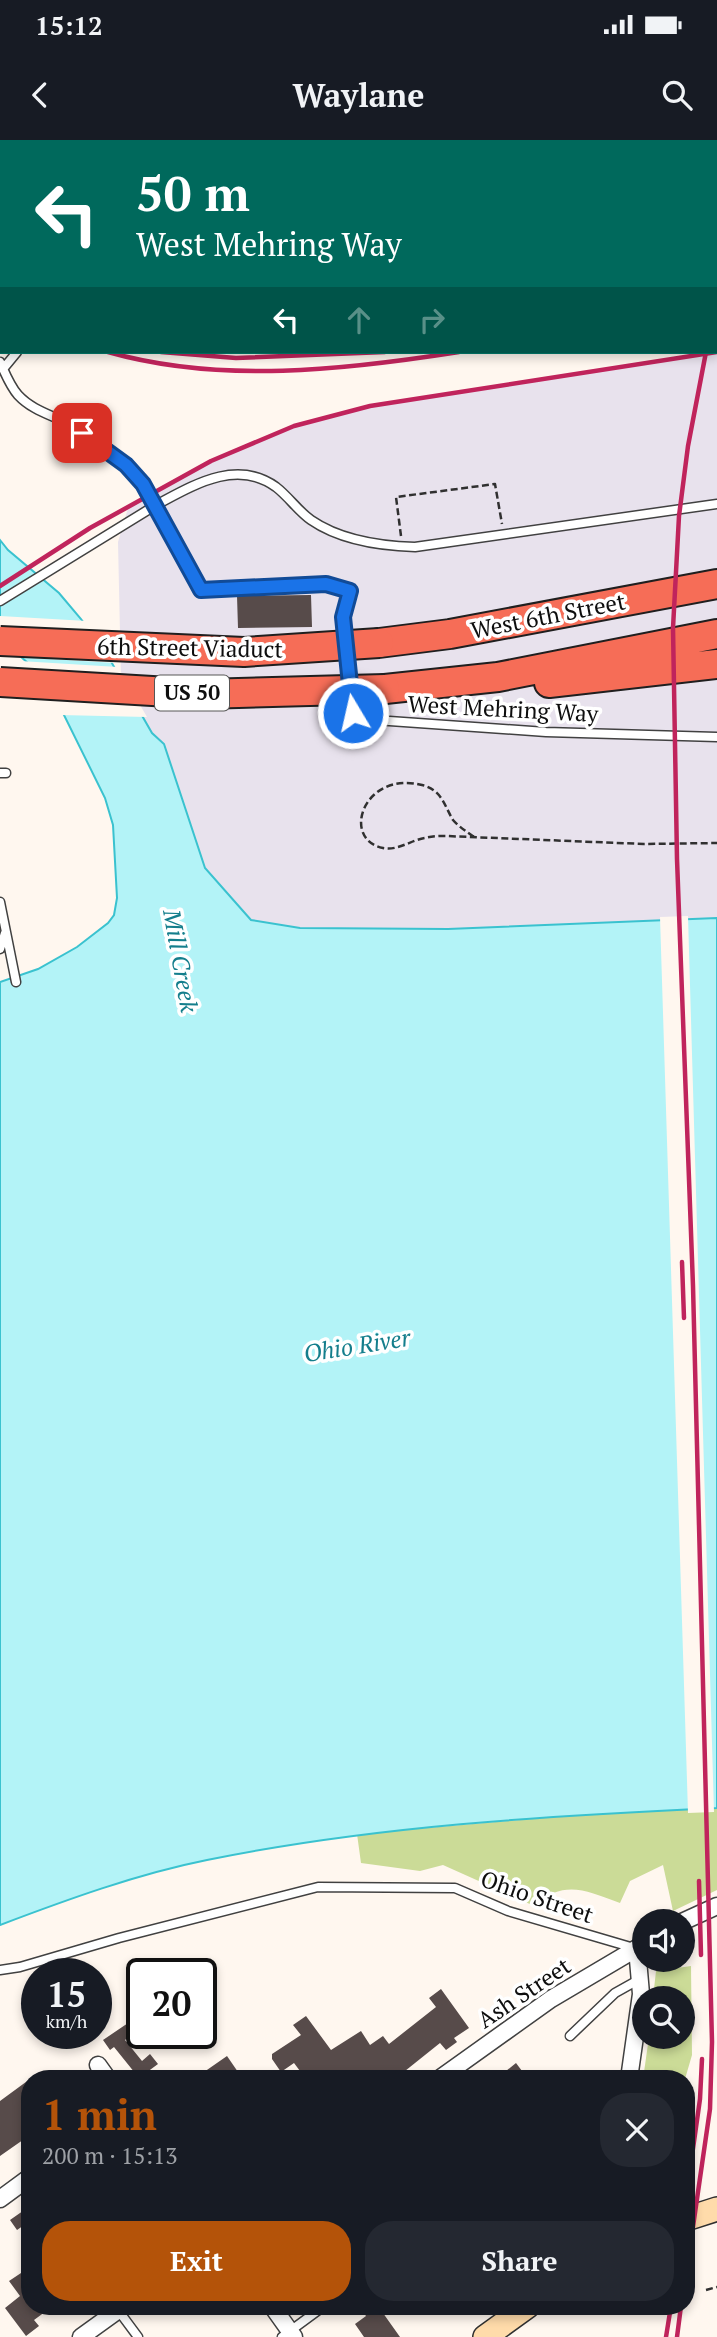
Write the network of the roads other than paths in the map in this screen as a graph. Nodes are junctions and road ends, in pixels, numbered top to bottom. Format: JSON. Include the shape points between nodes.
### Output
{"nodes":[{"id":1,"x":2,"y":365,"type":"edge"},
{"id":2,"x":156,"y":505,"type":"junction"},
{"id":3,"x":717,"y":505,"type":"edge"},
{"id":4,"x":717,"y":584,"type":"edge"},
{"id":5,"x":0,"y":601,"type":"edge"},
{"id":6,"x":717,"y":634,"type":"edge"},
{"id":7,"x":0,"y":641,"type":"edge"},
{"id":8,"x":379,"y":643,"type":"joint"},
{"id":9,"x":717,"y":664,"type":"edge"},
{"id":10,"x":498,"y":677,"type":"junction"},
{"id":11,"x":0,"y":682,"type":"edge"},
{"id":12,"x":717,"y":737,"type":"edge"},
{"id":13,"x":0,"y":902,"type":"edge"},
{"id":14,"x":5,"y":923,"type":"junction"},
{"id":15,"x":0,"y":949,"type":"edge"},
{"id":16,"x":16,"y":982,"type":"dead end"},
{"id":17,"x":717,"y":1906,"type":"edge"},
{"id":18,"x":695,"y":1916,"type":"edge"},
{"id":19,"x":632,"y":1944,"type":"edge"},
{"id":20,"x":632,"y":1951,"type":"edge"},
{"id":21,"x":0,"y":1970,"type":"edge"},
{"id":22,"x":639,"y":1972,"type":"edge"},
{"id":23,"x":639,"y":1979,"type":"junction"},
{"id":24,"x":570,"y":2036,"type":"dead end"},
{"id":25,"x":98,"y":2065,"type":"dead end"},
{"id":26,"x":102,"y":2070,"type":"edge"},
{"id":27,"x":452,"y":2070,"type":"edge"},
{"id":28,"x":630,"y":2070,"type":"edge"},
{"id":29,"x":21,"y":2184,"type":"edge"},
{"id":30,"x":0,"y":2199,"type":"edge"},
{"id":31,"x":715,"y":2209,"type":"edge"},
{"id":32,"x":695,"y":2216,"type":"edge"},
{"id":33,"x":111,"y":2315,"type":"edge"},
{"id":34,"x":125,"y":2315,"type":"edge"},
{"id":35,"x":277,"y":2315,"type":"edge"},
{"id":36,"x":313,"y":2315,"type":"edge"},
{"id":37,"x":516,"y":2315,"type":"edge"},
{"id":38,"x":289,"y":2335,"type":"edge"},
{"id":39,"x":81,"y":2337,"type":"edge"},
{"id":40,"x":138,"y":2337,"type":"edge"},
{"id":41,"x":485,"y":2337,"type":"edge"}],
"edges":[{"from":1,"to":2,"type":"lane","via":[[25,402],[67,424],[126,465]]},
{"from":2,"to":3,"type":"lane","via":[[214,477],[256,477],[275,486],[324,528],[402,547]]},
{"from":2,"to":5,"type":"lane"},
{"from":2,"to":12,"type":"lane","name":"West Mehring Way","via":[[201,590],[326,584],[350,591],[344,635],[353,713],[361,719],[545,732]]},
{"from":4,"to":8,"type":"highway","name":"West 6th Street","number":"US 50"},
{"from":6,"to":10,"type":"highway","number":"US 50"},
{"from":7,"to":8,"type":"highway","name":"6th Street Viaduct","number":"US 50","bridge":true,"via":[[244,652]]},
{"from":9,"to":10,"type":"highway","via":[[527,686]]},
{"from":10,"to":11,"type":"highway","name":"6th Street Viaduct","number":"US 50","bridge":true,"via":[[385,689],[203,694]]},
{"from":13,"to":14,"type":"lane"},
{"from":14,"to":15,"type":"lane"},
{"from":14,"to":16,"type":"lane"},
{"from":17,"to":18,"type":"street"},
{"from":19,"to":21,"type":"lane","name":"Ohio Street","via":[[508,1911],[455,1888],[318,1887]]},
{"from":20,"to":27,"type":"street","name":"Ash Street","via":[[551,1999]]},
{"from":22,"to":23,"type":"street"},
{"from":23,"to":24,"type":"lane","via":[[615,1993]]},
{"from":23,"to":28,"type":"street"},
{"from":25,"to":26,"type":"street"},
{"from":29,"to":30,"type":"street"},
{"from":31,"to":32,"type":"main road"},
{"from":33,"to":39,"type":"street"},
{"from":34,"to":40,"type":"lane"},
{"from":35,"to":38,"type":"street"},
{"from":36,"to":38,"type":"lane"},
{"from":37,"to":41,"type":"main road"}]}
